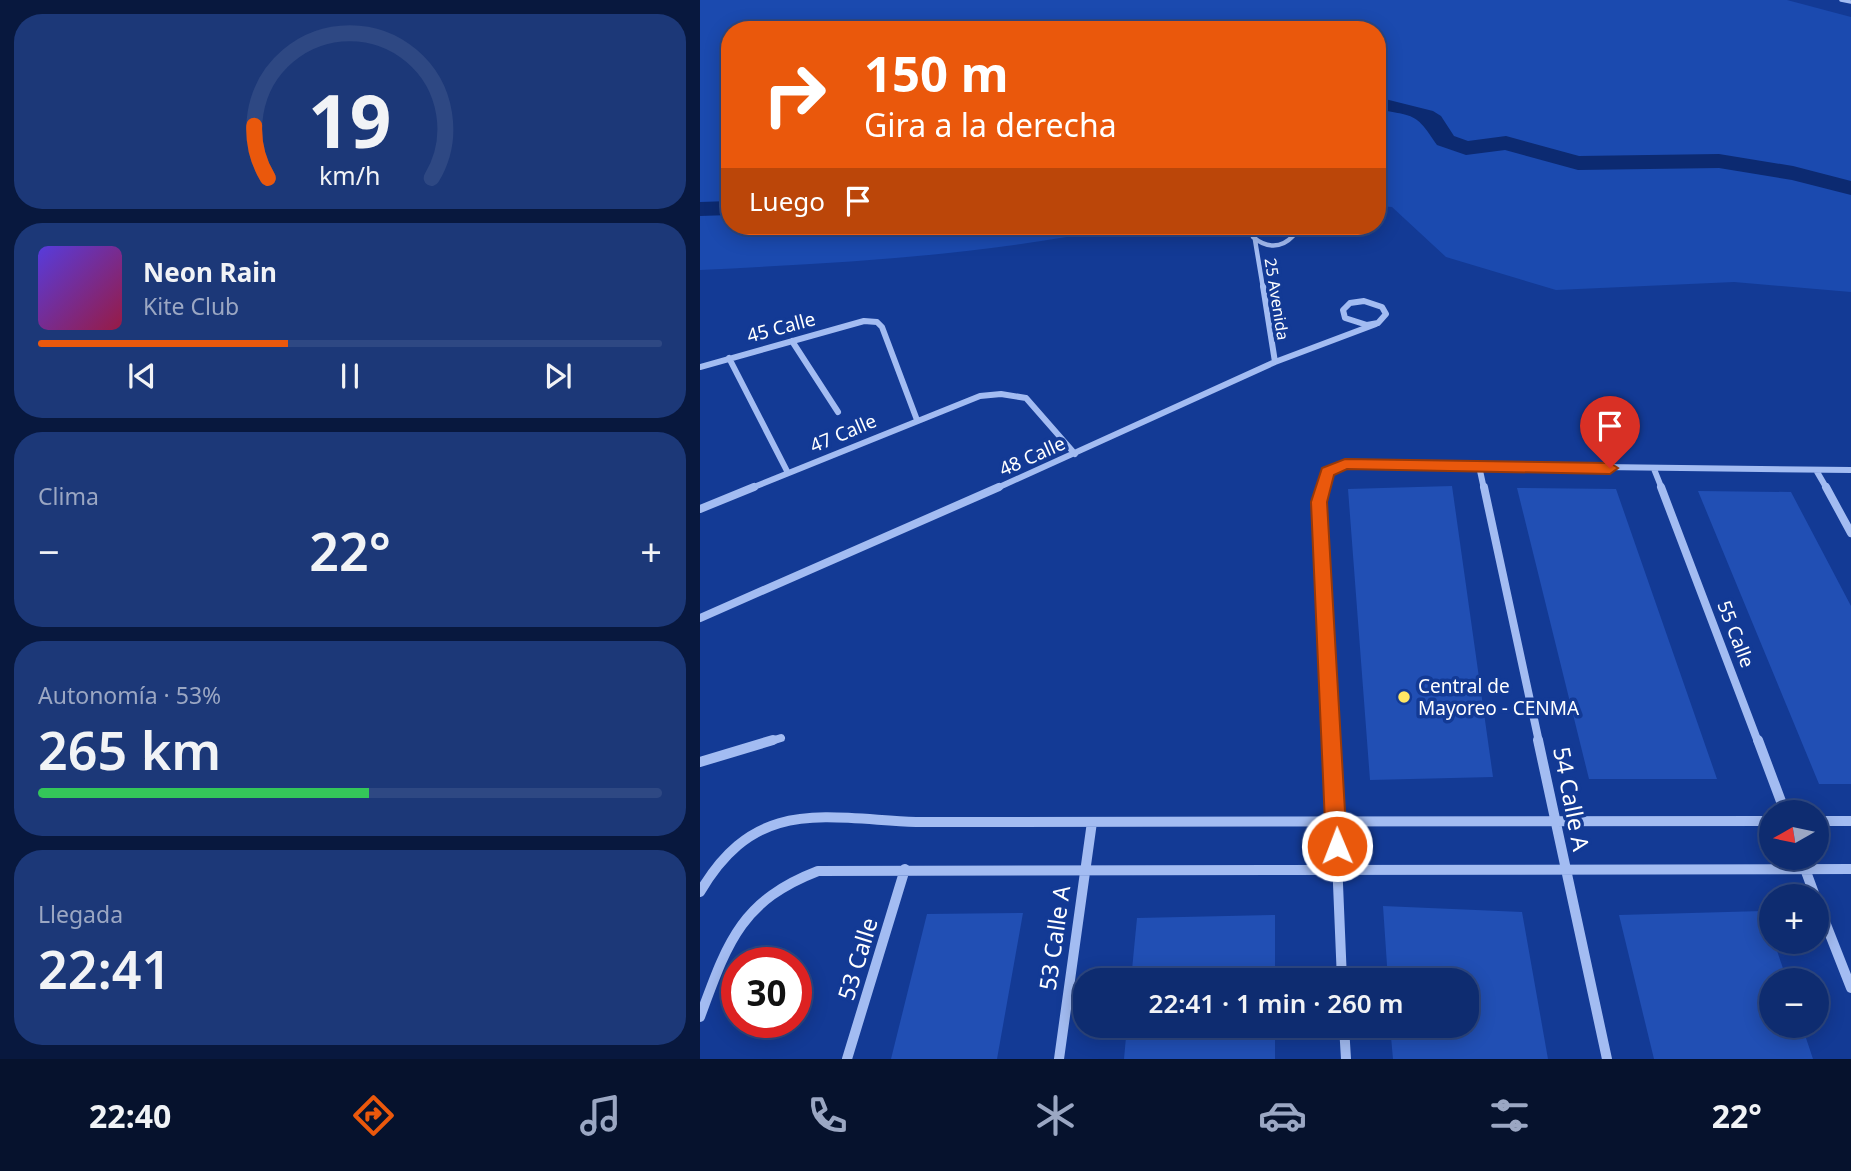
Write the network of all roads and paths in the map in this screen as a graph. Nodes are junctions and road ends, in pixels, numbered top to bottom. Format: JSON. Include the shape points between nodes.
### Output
{"nodes":[{"id":1,"x":1841,"y":0,"type":"edge"},
{"id":2,"x":1851,"y":2,"type":"edge"},
{"id":3,"x":1254,"y":235,"type":"edge"},
{"id":4,"x":1293,"y":235,"type":"edge"},
{"id":5,"x":1255,"y":240,"type":"junction"},
{"id":6,"x":1377,"y":324,"type":"junction"},
{"id":7,"x":792,"y":341,"type":"junction"},
{"id":8,"x":729,"y":358,"type":"junction"},
{"id":9,"x":1275,"y":362,"type":"junction"},
{"id":10,"x":700,"y":367,"type":"edge"},
{"id":11,"x":838,"y":412,"type":"dead end"},
{"id":12,"x":917,"y":420,"type":"junction"},
{"id":13,"x":1074,"y":454,"type":"junction"},
{"id":14,"x":1479,"y":466,"type":"junction"},
{"id":15,"x":1654,"y":469,"type":"junction"},
{"id":16,"x":1816,"y":470,"type":"junction"},
{"id":17,"x":1851,"y":470,"type":"edge"},
{"id":18,"x":788,"y":473,"type":"junction"},
{"id":19,"x":700,"y":509,"type":"edge"},
{"id":20,"x":1851,"y":533,"type":"edge"},
{"id":21,"x":700,"y":618,"type":"edge"},
{"id":22,"x":781,"y":738,"type":"dead end"},
{"id":23,"x":700,"y":762,"type":"edge"},
{"id":24,"x":1780,"y":800,"type":"edge"},
{"id":25,"x":1557,"y":820,"type":"junction"},
{"id":26,"x":1337,"y":821,"type":"junction"},
{"id":27,"x":1759,"y":821,"type":"edge"},
{"id":28,"x":1829,"y":821,"type":"edge"},
{"id":29,"x":1851,"y":821,"type":"edge"},
{"id":30,"x":1092,"y":822,"type":"junction"},
{"id":31,"x":905,"y":869,"type":"junction"},
{"id":32,"x":1566,"y":869,"type":"junction"},
{"id":33,"x":1759,"y":869,"type":"edge"},
{"id":34,"x":1829,"y":869,"type":"edge"},
{"id":35,"x":1851,"y":869,"type":"edge"},
{"id":36,"x":1337,"y":870,"type":"junction"},
{"id":37,"x":1083,"y":872,"type":"junction"},
{"id":38,"x":700,"y":892,"type":"edge"},
{"id":39,"x":1829,"y":931,"type":"edge"},
{"id":40,"x":1341,"y":968,"type":"edge"},
{"id":41,"x":1851,"y":988,"type":"edge"},
{"id":42,"x":700,"y":1017,"type":"edge"},
{"id":43,"x":1345,"y":1038,"type":"edge"},
{"id":44,"x":847,"y":1059,"type":"edge"},
{"id":45,"x":1059,"y":1059,"type":"edge"},
{"id":46,"x":1346,"y":1059,"type":"edge"},
{"id":47,"x":1606,"y":1059,"type":"edge"}],
"edges":[{"from":1,"to":2,"type":"street"},
{"from":3,"to":5,"type":"street","name":"25 Avenida"},
{"from":4,"to":5,"type":"street","name":"25 Avenida","via":[[1288,242],[1270,246]]},
{"from":5,"to":9,"type":"street","name":"25 Avenida"},
{"from":6,"to":6,"type":"street","via":[[1386,314],[1377,304],[1357,302],[1343,310],[1350,322]]},
{"from":6,"to":9,"type":"street","name":"48 Calle"},
{"from":7,"to":8,"type":"street","name":"45 Calle"},
{"from":7,"to":11,"type":"street"},
{"from":7,"to":12,"type":"street","name":"45 Calle","via":[[871,321],[882,327]]},
{"from":8,"to":10,"type":"street","name":"45 Calle"},
{"from":8,"to":18,"type":"street"},
{"from":9,"to":13,"type":"street","name":"48 Calle"},
{"from":12,"to":13,"type":"street","name":"47 Calle","via":[[980,396],[1026,398]]},
{"from":12,"to":18,"type":"street","name":"47 Calle"},
{"from":13,"to":21,"type":"street","name":"48 Calle"},
{"from":14,"to":15,"type":"street"},
{"from":14,"to":25,"type":"street","name":"54 Calle A"},
{"from":14,"to":26,"type":"street","via":[[1345,464],[1328,472],[1319,502]]},
{"from":15,"to":16,"type":"street"},
{"from":15,"to":24,"type":"street","name":"55 Calle"},
{"from":16,"to":17,"type":"street"},
{"from":16,"to":20,"type":"street"},
{"from":18,"to":19,"type":"street","name":"47 Calle"},
{"from":22,"to":23,"type":"street"},
{"from":25,"to":26,"type":"street"},
{"from":25,"to":27,"type":"street"},
{"from":25,"to":32,"type":"street","name":"54 Calle A"},
{"from":26,"to":30,"type":"street"},
{"from":26,"to":36,"type":"street"},
{"from":28,"to":29,"type":"street"},
{"from":30,"to":37,"type":"street","name":"53 Calle A"},
{"from":30,"to":38,"type":"street","via":[[793,819],[771,823],[747,839],[719,864]]},
{"from":31,"to":37,"type":"street"},
{"from":31,"to":42,"type":"street","via":[[818,871],[796,877],[762,898],[730,939]]},
{"from":31,"to":44,"type":"street","name":"53 Calle"},
{"from":32,"to":33,"type":"street"},
{"from":32,"to":36,"type":"street"},
{"from":32,"to":47,"type":"street","name":"54 Calle A"},
{"from":34,"to":35,"type":"street"},
{"from":36,"to":37,"type":"street"},
{"from":36,"to":40,"type":"street"},
{"from":37,"to":45,"type":"street","name":"53 Calle A"},
{"from":39,"to":41,"type":"street"},
{"from":43,"to":46,"type":"street"}]}
